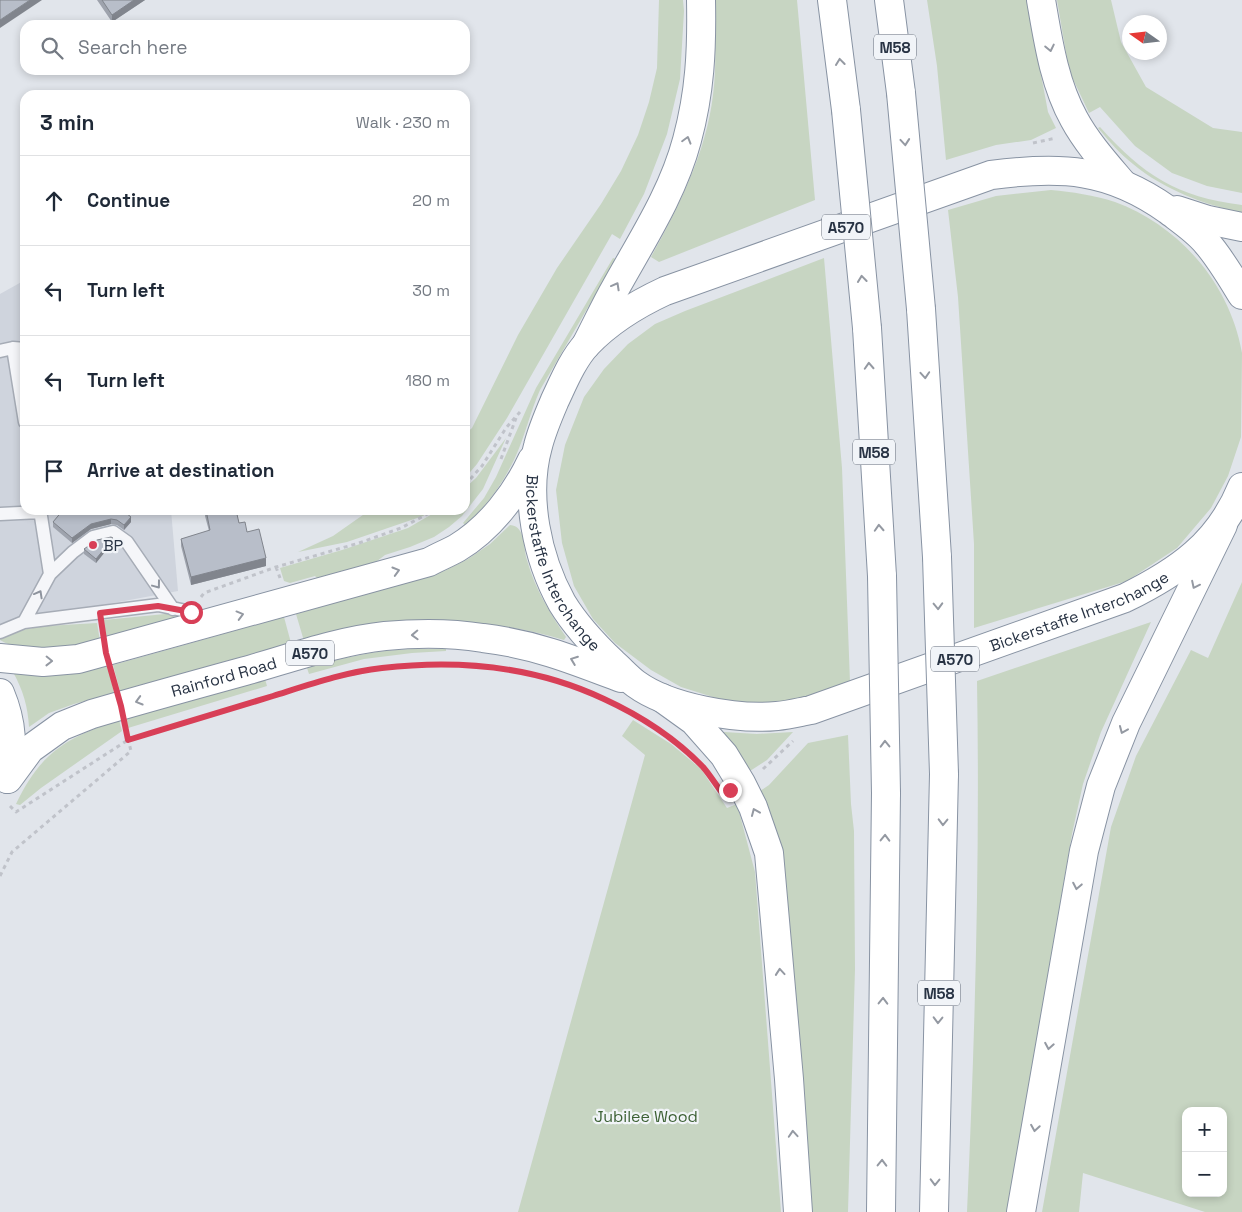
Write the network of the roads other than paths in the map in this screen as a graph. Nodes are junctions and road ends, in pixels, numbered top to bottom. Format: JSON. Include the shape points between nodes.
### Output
{"nodes":[{"id":1,"x":701,"y":0,"type":"edge"},
{"id":2,"x":832,"y":0,"type":"edge"},
{"id":3,"x":889,"y":0,"type":"edge"},
{"id":4,"x":1041,"y":0,"type":"edge"},
{"id":5,"x":1123,"y":184,"type":"junction"},
{"id":6,"x":1153,"y":200,"type":"junction"},
{"id":7,"x":1242,"y":227,"type":"edge"},
{"id":8,"x":1242,"y":295,"type":"edge"},
{"id":9,"x":586,"y":345,"type":"junction"},
{"id":10,"x":19,"y":349,"type":"edge"},
{"id":11,"x":0,"y":351,"type":"edge"},
{"id":12,"x":538,"y":446,"type":"junction"},
{"id":13,"x":1240,"y":492,"type":"edge"},
{"id":14,"x":20,"y":512,"type":"edge"},
{"id":15,"x":0,"y":514,"type":"edge"},
{"id":16,"x":41,"y":515,"type":"edge"},
{"id":17,"x":1223,"y":525,"type":"junction"},
{"id":18,"x":50,"y":574,"type":"junction"},
{"id":19,"x":174,"y":609,"type":"junction"},
{"id":20,"x":202,"y":617,"type":"junction"},
{"id":21,"x":24,"y":622,"type":"junction"},
{"id":22,"x":0,"y":632,"type":"edge"},
{"id":23,"x":0,"y":658,"type":"edge"},
{"id":24,"x":636,"y":684,"type":"junction"},
{"id":25,"x":0,"y":693,"type":"edge"},
{"id":26,"x":662,"y":698,"type":"junction"},
{"id":27,"x":4,"y":792,"type":"edge"},
{"id":28,"x":798,"y":1212,"type":"edge"},
{"id":29,"x":881,"y":1212,"type":"edge"},
{"id":30,"x":934,"y":1212,"type":"edge"},
{"id":31,"x":1021,"y":1212,"type":"edge"}],
"edges":[{"from":9,"to":1,"type":"highway","one_way":true,"via":[[664,201],[687,141],[700,77]]},
{"from":29,"to":2,"type":"highway","number":"M58","one_way":true,"bridge":true,"via":[[886,793],[882,576],[867,328]]},
{"from":3,"to":30,"type":"highway","number":"M58","one_way":true,"bridge":true,"via":[[921,309],[937,557],[944,774]]},
{"from":4,"to":5,"type":"highway","one_way":true,"via":[[1052,60],[1074,120]]},
{"from":5,"to":6,"type":"highway","name":"Bickerstaffe Interchange","number":"A570"},
{"from":5,"to":9,"type":"highway","name":"Bickerstaffe Interchange","number":"A570","via":[[1065,170],[991,175],[665,291],[634,307]]},
{"from":6,"to":7,"type":"highway","number":"A570","via":[[1208,220]]},
{"from":6,"to":8,"type":"highway","name":"Bickerstaffe Interchange","number":"A570","via":[[1206,241]]},
{"from":9,"to":12,"type":"highway","name":"Bickerstaffe Interchange","number":"A570","via":[[565,378]]},
{"from":10,"to":11,"type":"lane"},
{"from":20,"to":12,"type":"highway","number":"A570","one_way":true,"via":[[429,562],[458,548],[485,527],[500,510],[515,490]]},
{"from":12,"to":24,"type":"highway","name":"Bickerstaffe Interchange","number":"A570","via":[[533,477],[534,508],[548,573],[562,603],[583,632]]},
{"from":13,"to":17,"type":"highway","name":"Bickerstaffe Interchange","number":"A570"},
{"from":14,"to":15,"type":"lane"},
{"from":16,"to":18,"type":"lane"},
{"from":17,"to":26,"type":"highway","name":"Bickerstaffe Interchange","number":"A570","via":[[1195,555],[1156,583],[1125,598],[811,710],[779,716],[728,715]]},
{"from":17,"to":31,"type":"highway","one_way":true,"via":[[1112,754],[1091,818],[1071,916]]},
{"from":18,"to":19,"type":"lane","one_way":true,"via":[[93,537],[113,532],[127,542]]},
{"from":21,"to":18,"type":"lane","one_way":true},
{"from":19,"to":20,"type":"lane"},
{"from":19,"to":21,"type":"lane","via":[[158,606]]},
{"from":23,"to":20,"type":"highway","number":"A570","one_way":true,"via":[[43,662],[78,659]]},
{"from":21,"to":22,"type":"lane"},
{"from":24,"to":26,"type":"highway","name":"Bickerstaffe Interchange","number":"A570"},
{"from":24,"to":27,"type":"highway","name":"Rainford Road","number":"A570","one_way":true,"via":[[552,652],[520,644],[451,635],[385,636],[92,714],[62,726],[30,749]]},
{"from":25,"to":27,"type":"highway","via":[[8,713],[12,746]]},
{"from":28,"to":26,"type":"highway","one_way":true,"via":[[790,1079],[769,853],[742,783],[724,755],[694,722]]}]}
